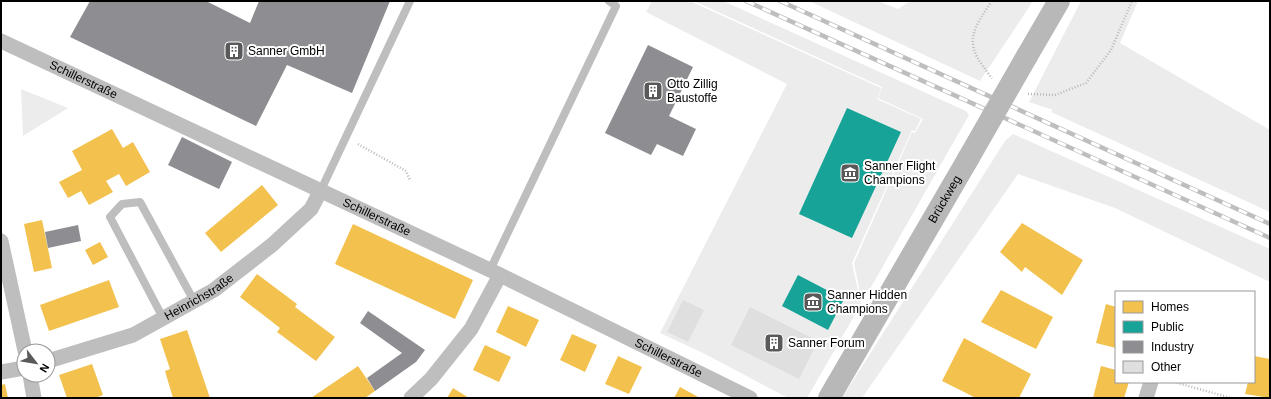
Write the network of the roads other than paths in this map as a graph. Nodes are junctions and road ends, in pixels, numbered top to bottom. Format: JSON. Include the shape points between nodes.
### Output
{"nodes":[{"id":1,"x":410,"y":1,"type":"edge"},
{"id":2,"x":609,"y":1,"type":"edge"},
{"id":3,"x":1059,"y":1,"type":"edge"},
{"id":4,"x":2,"y":43,"type":"edge"},
{"id":5,"x":320,"y":190,"type":"junction"},
{"id":6,"x":1,"y":241,"type":"edge"},
{"id":7,"x":495,"y":273,"type":"junction"},
{"id":8,"x":194,"y":301,"type":"junction"},
{"id":9,"x":163,"y":318,"type":"junction"},
{"id":10,"x":23,"y":343,"type":"edge"},
{"id":11,"x":56,"y":359,"type":"edge"},
{"id":12,"x":16,"y":369,"type":"edge"},
{"id":13,"x":1,"y":372,"type":"edge"},
{"id":14,"x":31,"y":383,"type":"edge"},
{"id":15,"x":1151,"y":383,"type":"edge"},
{"id":16,"x":34,"y":398,"type":"edge"},
{"id":17,"x":411,"y":398,"type":"edge"},
{"id":18,"x":750,"y":398,"type":"edge"},
{"id":19,"x":830,"y":398,"type":"edge"},
{"id":20,"x":1146,"y":398,"type":"edge"}],
"edges":[{"from":1,"to":5,"type":"lane"},
{"from":2,"to":7,"type":"lane","via":[[616,6]]},
{"from":3,"to":19,"type":"street","name":"Brückweg","bridge":true},
{"from":4,"to":5,"type":"street","name":"Schillerstraße"},
{"from":5,"to":7,"type":"street","name":"Schillerstraße"},
{"from":5,"to":8,"type":"street","name":"Heinrichstraße","via":[[311,209],[272,245],[214,290]]},
{"from":6,"to":10,"type":"street"},
{"from":7,"to":17,"type":"street","via":[[471,329],[431,379]]},
{"from":7,"to":18,"type":"street","name":"Schillerstraße"},
{"from":8,"to":9,"type":"street","name":"Heinrichstraße"},
{"from":8,"to":9,"type":"lane","via":[[140,202],[122,204],[110,217]]},
{"from":9,"to":11,"type":"street","name":"Heinrichstraße","via":[[133,335]]},
{"from":12,"to":13,"type":"street"},
{"from":14,"to":16,"type":"street"},
{"from":15,"to":20,"type":"street"}]}
